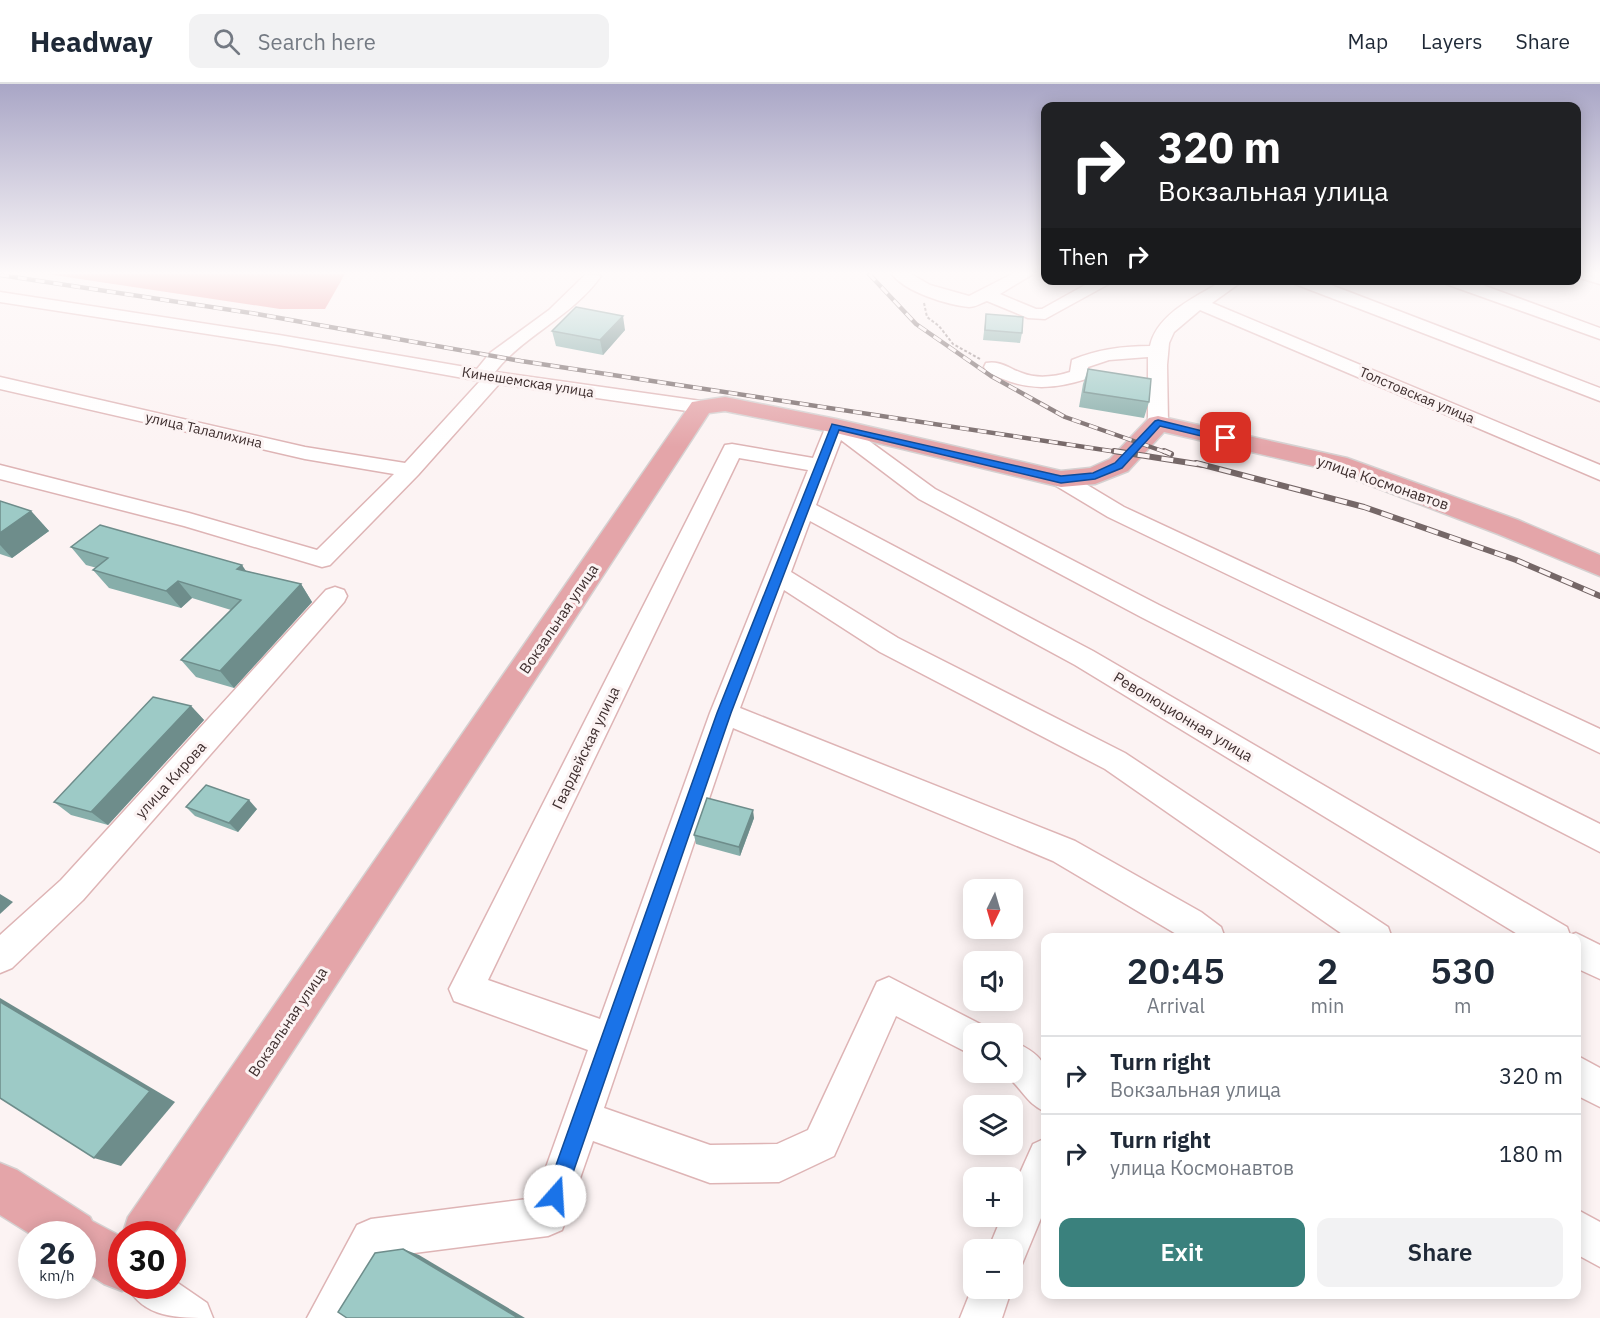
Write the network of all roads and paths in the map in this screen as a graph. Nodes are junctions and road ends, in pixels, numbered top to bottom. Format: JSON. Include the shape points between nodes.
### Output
{"nodes":[{"id":1,"x":224,"y":332,"type":"edge"},
{"id":2,"x":531,"y":332,"type":"edge"},
{"id":3,"x":943,"y":332,"type":"edge"},
{"id":4,"x":1166,"y":332,"type":"edge"},
{"id":5,"x":1265,"y":332,"type":"edge"},
{"id":6,"x":1436,"y":332,"type":"edge"},
{"id":7,"x":1160,"y":352,"type":"junction"},
{"id":8,"x":993,"y":367,"type":"joint"},
{"id":9,"x":488,"y":377,"type":"junction"},
{"id":10,"x":0,"y":383,"type":"edge"},
{"id":11,"x":1600,"y":394,"type":"edge"},
{"id":12,"x":701,"y":407,"type":"junction"},
{"id":13,"x":1158,"y":423,"type":"junction"},
{"id":14,"x":836,"y":426,"type":"junction"},
{"id":15,"x":820,"y":466,"type":"junction"},
{"id":16,"x":410,"y":470,"type":"junction"},
{"id":17,"x":0,"y":472,"type":"edge"},
{"id":18,"x":1600,"y":473,"type":"edge"},
{"id":19,"x":1061,"y":479,"type":"junction"},
{"id":20,"x":804,"y":508,"type":"junction"},
{"id":21,"x":1600,"y":566,"type":"edge"},
{"id":22,"x":778,"y":575,"type":"junction"},
{"id":23,"x":335,"y":596,"type":"dead end"},
{"id":24,"x":724,"y":713,"type":"junction"},
{"id":25,"x":1600,"y":742,"type":"edge"},
{"id":26,"x":1600,"y":839,"type":"edge"},
{"id":27,"x":1203,"y":933,"type":"edge"},
{"id":28,"x":1369,"y":933,"type":"edge"},
{"id":29,"x":1547,"y":933,"type":"edge"},
{"id":30,"x":1581,"y":952,"type":"edge"},
{"id":31,"x":0,"y":957,"type":"edge"},
{"id":32,"x":1600,"y":963,"type":"edge"},
{"id":33,"x":963,"y":1033,"type":"edge"},
{"id":34,"x":610,"y":1040,"type":"junction"},
{"id":35,"x":1023,"y":1065,"type":"edge"},
{"id":36,"x":1581,"y":1076,"type":"edge"},
{"id":37,"x":1041,"y":1088,"type":"edge"},
{"id":38,"x":1600,"y":1089,"type":"edge"},
{"id":39,"x":582,"y":1119,"type":"junction"},
{"id":40,"x":1041,"y":1169,"type":"edge"},
{"id":41,"x":0,"y":1187,"type":"edge"},
{"id":42,"x":53,"y":1221,"type":"edge"},
{"id":43,"x":154,"y":1221,"type":"edge"},
{"id":44,"x":1581,"y":1233,"type":"edge"},
{"id":45,"x":1012,"y":1239,"type":"edge"},
{"id":46,"x":1600,"y":1247,"type":"edge"},
{"id":47,"x":166,"y":1299,"type":"edge"},
{"id":48,"x":988,"y":1299,"type":"edge"},
{"id":49,"x":192,"y":1318,"type":"edge"},
{"id":50,"x":328,"y":1318,"type":"edge"},
{"id":51,"x":981,"y":1318,"type":"edge"}],
"edges":[{"from":1,"to":9,"type":"street","name":"Кинешемская улица"},
{"from":2,"to":9,"type":"street","via":[[497,357]]},
{"from":3,"to":8,"type":"path","via":[[953,344]]},
{"from":4,"to":7,"type":"street"},
{"from":5,"to":18,"type":"street","name":"Толстовская улица"},
{"from":6,"to":11,"type":"street"},
{"from":7,"to":8,"type":"street","via":[[1122,350],[1096,356],[1079,364],[1079,375],[1041,384]]},
{"from":7,"to":13,"type":"street"},
{"from":9,"to":12,"type":"street","name":"Кинешемская улица"},
{"from":9,"to":16,"type":"street"},
{"from":10,"to":16,"type":"street","name":"улица Талалихина","via":[[305,453]]},
{"from":12,"to":14,"type":"main road","via":[[725,404]]},
{"from":12,"to":43,"type":"main road","name":"Вокзальная улица"},
{"from":13,"to":19,"type":"main road","via":[[1119,465],[1095,476]]},
{"from":13,"to":21,"type":"main road","name":"улица Космонавтов","via":[[1338,464]]},
{"from":14,"to":15,"type":"street"},
{"from":14,"to":19,"type":"main road"},
{"from":14,"to":26,"type":"street","via":[[927,494]]},
{"from":15,"to":20,"type":"street"},
{"from":15,"to":34,"type":"street","name":"Гвардейская улица","via":[[732,450],[466,989]]},
{"from":16,"to":17,"type":"street","via":[[321,560],[189,520]]},
{"from":19,"to":25,"type":"street","via":[[1116,512]]},
{"from":20,"to":22,"type":"street"},
{"from":20,"to":29,"type":"street","name":"Революционная улица","via":[[1084,658]]},
{"from":22,"to":24,"type":"street"},
{"from":22,"to":28,"type":"street","via":[[889,645],[1115,762]]},
{"from":23,"to":31,"type":"street","name":"улица Кирова","via":[[72,890]]},
{"from":24,"to":27,"type":"street","via":[[1064,851]]},
{"from":24,"to":34,"type":"street"},
{"from":30,"to":32,"type":"street"},
{"from":33,"to":39,"type":"street","via":[[889,994],[822,1143],[779,1163],[710,1164]]},
{"from":34,"to":39,"type":"street"},
{"from":35,"to":37,"type":"street"},
{"from":36,"to":38,"type":"street"},
{"from":39,"to":50,"type":"street","via":[[548,1216],[371,1239]]},
{"from":40,"to":45,"type":"street"},
{"from":41,"to":42,"type":"main road"},
{"from":44,"to":46,"type":"street"},
{"from":47,"to":49,"type":"street"},
{"from":48,"to":51,"type":"street"}]}
